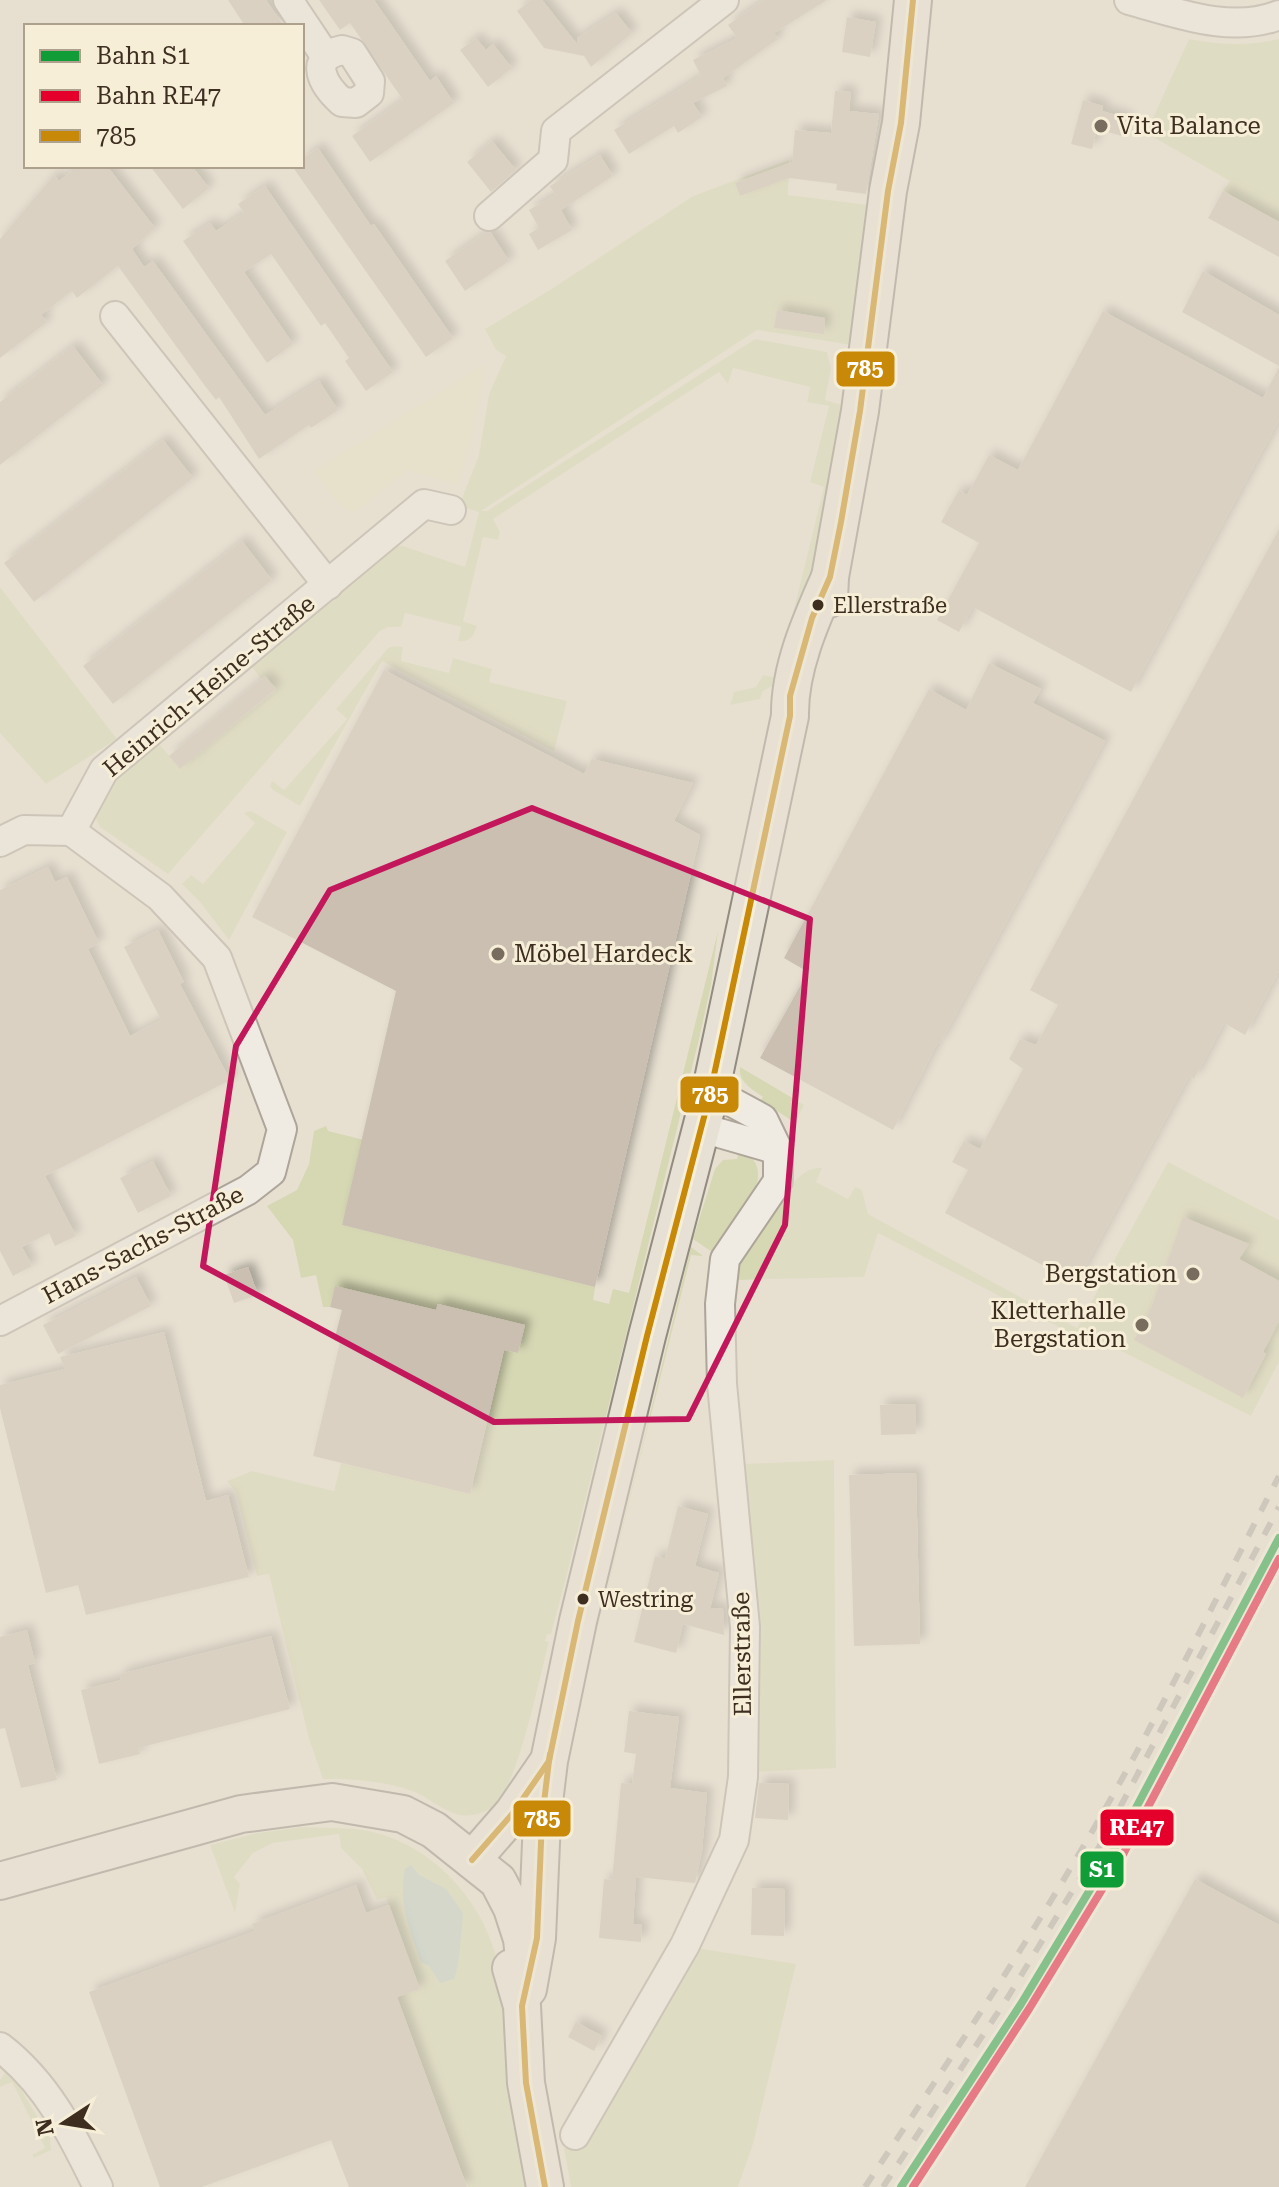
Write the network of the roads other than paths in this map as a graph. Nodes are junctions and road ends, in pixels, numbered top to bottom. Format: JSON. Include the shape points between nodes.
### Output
{"nodes":[{"id":1,"x":288,"y":0,"type":"edge"},
{"id":2,"x":724,"y":0,"type":"edge"},
{"id":3,"x":913,"y":0,"type":"edge"},
{"id":4,"x":1129,"y":0,"type":"edge"},
{"id":5,"x":1279,"y":15,"type":"edge"},
{"id":6,"x":326,"y":57,"type":"dead end"},
{"id":7,"x":489,"y":216,"type":"dead end"},
{"id":8,"x":115,"y":316,"type":"dead end"},
{"id":9,"x":451,"y":510,"type":"dead end"},
{"id":10,"x":328,"y":585,"type":"junction"},
{"id":11,"x":71,"y":831,"type":"junction"},
{"id":12,"x":0,"y":842,"type":"edge"},
{"id":13,"x":706,"y":1111,"type":"junction"},
{"id":14,"x":0,"y":1321,"type":"edge"},
{"id":15,"x":549,"y":1761,"type":"junction"},
{"id":16,"x":542,"y":1819,"type":"junction"},
{"id":17,"x":472,"y":1860,"type":"junction"},
{"id":18,"x":0,"y":1881,"type":"edge"},
{"id":19,"x":525,"y":1998,"type":"junction"},
{"id":20,"x":0,"y":2047,"type":"edge"},
{"id":21,"x":575,"y":2135,"type":"dead end"},
{"id":22,"x":98,"y":2187,"type":"edge"},
{"id":23,"x":545,"y":2187,"type":"edge"}],
"edges":[{"from":1,"to":6,"type":"street"},
{"from":2,"to":7,"type":"street","via":[[556,131],[553,160]]},
{"from":3,"to":13,"type":"main road","via":[[860,411],[830,577],[790,696]]},
{"from":4,"to":5,"type":"street","via":[[1224,23]]},
{"from":8,"to":10,"type":"street","name":"Heinrich-Heine-Straße"},
{"from":9,"to":10,"type":"street","name":"Heinrich-Heine-Straße","via":[[424,504]]},
{"from":10,"to":11,"type":"street","name":"Heinrich-Heine-Straße","via":[[104,770]]},
{"from":11,"to":12,"type":"street","via":[[24,830]]},
{"from":11,"to":14,"type":"street","name":"Hans-Sachs-Straße","via":[[160,897],[217,958],[282,1129],[271,1172],[248,1190]]},
{"from":13,"to":15,"type":"main road","via":[[578,1621]]},
{"from":13,"to":21,"type":"street","name":"Ellerstraße","via":[[728,1100],[763,1119],[778,1150],[778,1181],[725,1259],[720,1304],[722,1384],[745,1627],[743,1777],[734,1840],[685,1945]]},
{"from":15,"to":16,"type":"main road"},
{"from":15,"to":17,"type":"main road"},
{"from":16,"to":17,"type":"main road","via":[[512,1856]]},
{"from":16,"to":19,"type":"main road","via":[[537,1938]]},
{"from":17,"to":18,"type":"main road","via":[[403,1814],[332,1802],[241,1814]]},
{"from":17,"to":19,"type":"main road"},
{"from":19,"to":23,"type":"main road","via":[[526,2083]]},
{"from":20,"to":22,"type":"street","via":[[43,2088]]}]}
